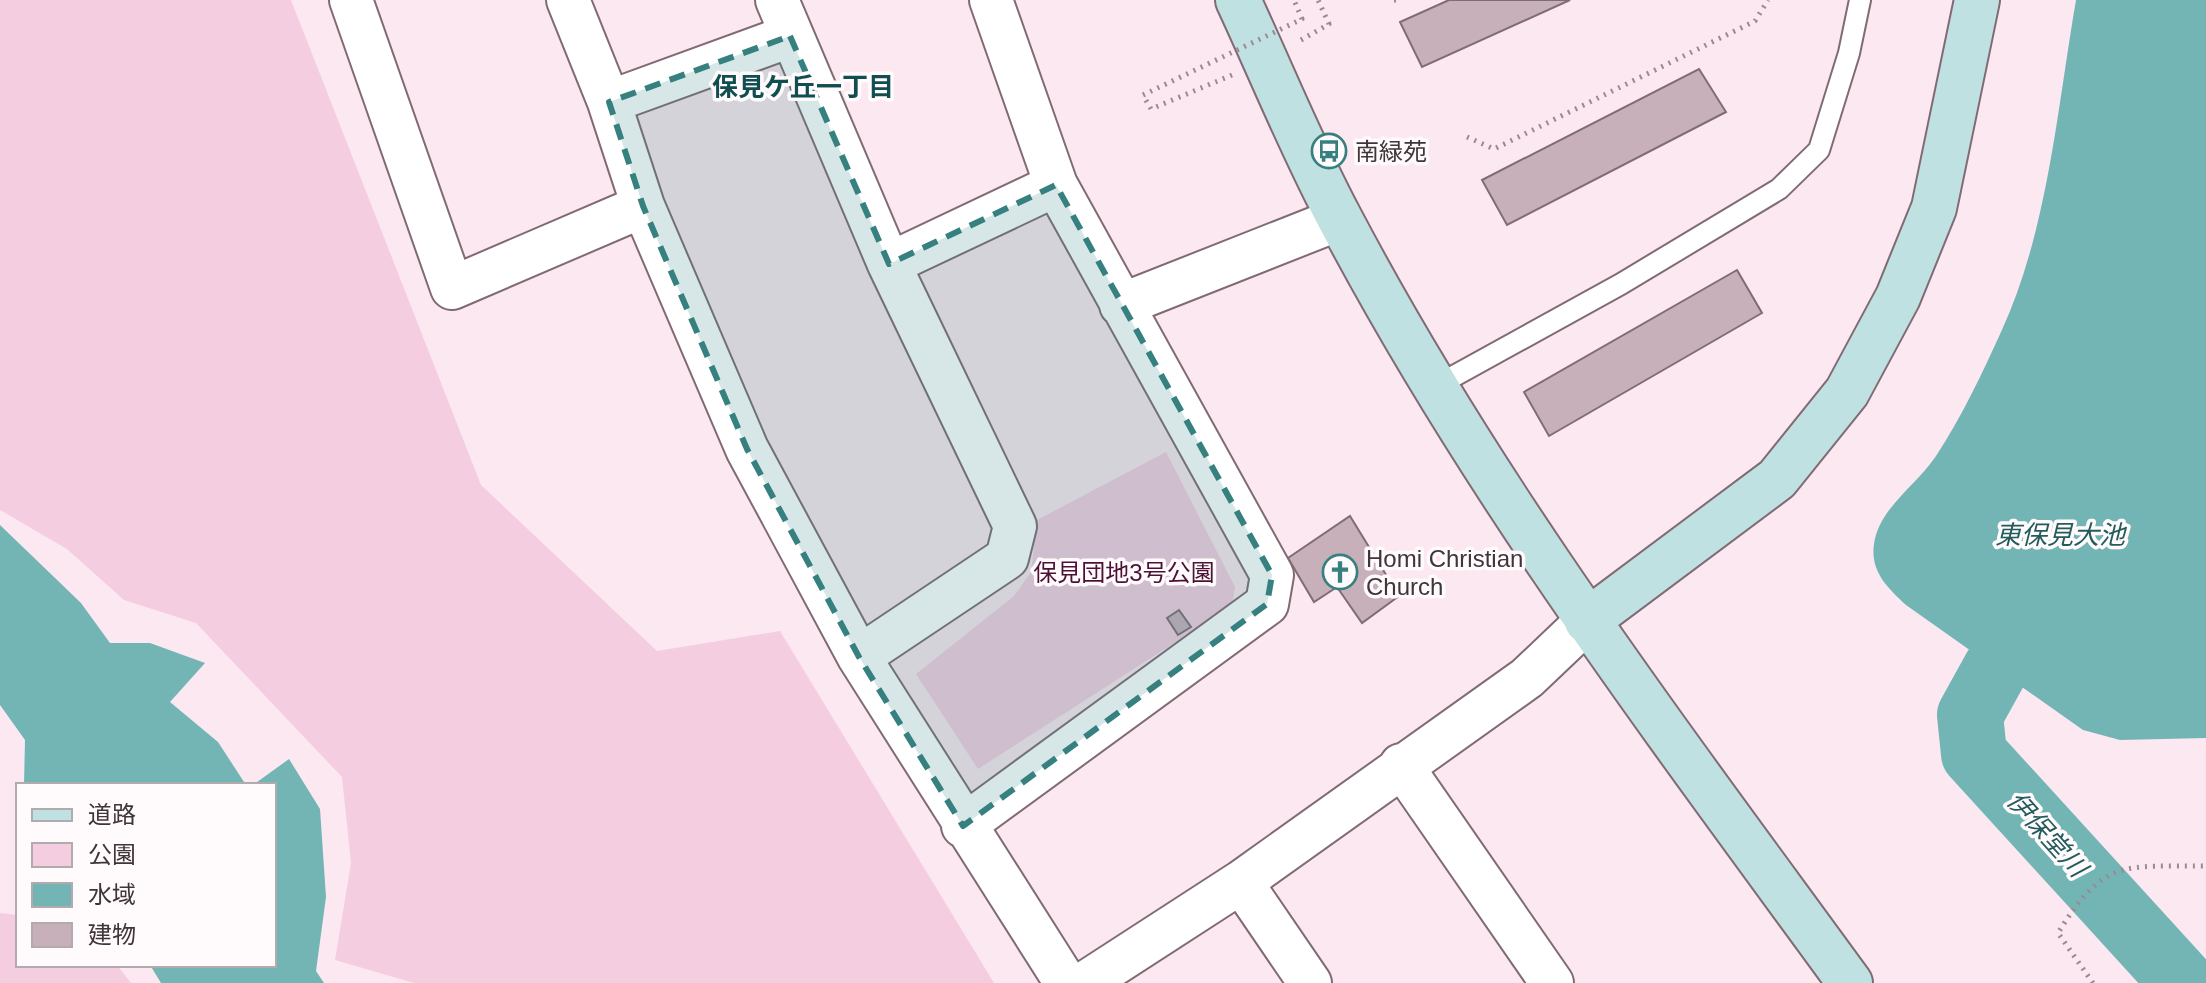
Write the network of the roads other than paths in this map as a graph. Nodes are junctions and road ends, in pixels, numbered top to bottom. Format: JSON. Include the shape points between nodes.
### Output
{"nodes":[{"id":1,"x":351,"y":0,"type":"edge"},
{"id":2,"x":568,"y":0,"type":"edge"},
{"id":3,"x":991,"y":0,"type":"edge"},
{"id":4,"x":1238,"y":0,"type":"edge"},
{"id":5,"x":1860,"y":0,"type":"edge"},
{"id":6,"x":1977,"y":0,"type":"edge"},
{"id":7,"x":783,"y":18,"type":"edge"},
{"id":8,"x":609,"y":102,"type":"junction"},
{"id":9,"x":1056,"y":185,"type":"junction"},
{"id":10,"x":643,"y":206,"type":"junction"},
{"id":11,"x":1339,"y":219,"type":"junction"},
{"id":12,"x":889,"y":264,"type":"junction"},
{"id":13,"x":1121,"y":305,"type":"junction"},
{"id":14,"x":1436,"y":386,"type":"junction"},
{"id":15,"x":1587,"y":621,"type":"junction"},
{"id":16,"x":859,"y":657,"type":"junction"},
{"id":17,"x":1401,"y":765,"type":"junction"},
{"id":18,"x":963,"y":826,"type":"junction"},
{"id":19,"x":1241,"y":882,"type":"junction"},
{"id":20,"x":1066,"y":983,"type":"edge"},
{"id":21,"x":1085,"y":983,"type":"edge"},
{"id":22,"x":1310,"y":983,"type":"edge"},
{"id":23,"x":1552,"y":983,"type":"edge"},
{"id":24,"x":1850,"y":983,"type":"edge"}],
"edges":[{"from":1,"to":10,"type":"street","via":[[452,288]]},
{"from":2,"to":8,"type":"street"},
{"from":3,"to":9,"type":"street"},
{"from":4,"to":11,"type":"street"},
{"from":5,"to":14,"type":"lane","via":[[1819,150],[1779,189]]},
{"from":6,"to":15,"type":"street","via":[[1934,208],[1898,297],[1847,392],[1777,479]]},
{"from":7,"to":8,"type":"street"},
{"from":7,"to":12,"type":"street"},
{"from":8,"to":10,"type":"street"},
{"from":9,"to":12,"type":"street"},
{"from":9,"to":13,"type":"street"},
{"from":10,"to":16,"type":"street","via":[[747,449]]},
{"from":11,"to":13,"type":"street"},
{"from":11,"to":14,"type":"street"},
{"from":12,"to":16,"type":"street","via":[[1015,526],[1007,558]]},
{"from":13,"to":18,"type":"street","via":[[1272,575],[1267,604]]},
{"from":14,"to":15,"type":"street"},
{"from":15,"to":17,"type":"street","via":[[1548,662]]},
{"from":15,"to":24,"type":"street"},
{"from":16,"to":18,"type":"street"},
{"from":17,"to":19,"type":"street"},
{"from":17,"to":23,"type":"street"},
{"from":18,"to":20,"type":"street"},
{"from":19,"to":21,"type":"street"},
{"from":19,"to":22,"type":"street"}]}
